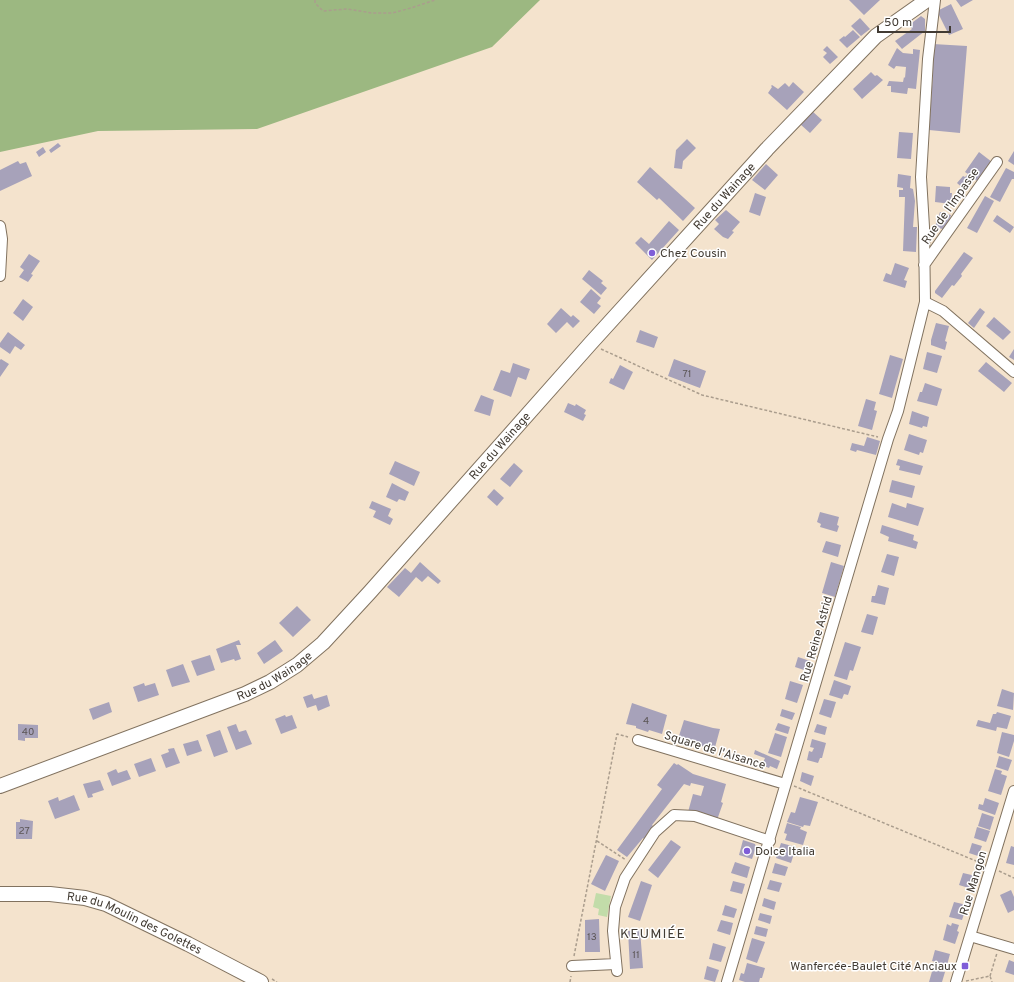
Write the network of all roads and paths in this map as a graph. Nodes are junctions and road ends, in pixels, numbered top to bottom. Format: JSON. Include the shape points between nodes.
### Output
{"nodes":[{"id":1,"x":315,"y":0,"type":"edge"},
{"id":2,"x":435,"y":0,"type":"edge"},
{"id":3,"x":928,"y":0,"type":"edge"},
{"id":4,"x":935,"y":0,"type":"edge"},
{"id":5,"x":997,"y":162,"type":"dead end"},
{"id":6,"x":0,"y":226,"type":"edge"},
{"id":7,"x":924,"y":265,"type":"junction"},
{"id":8,"x":0,"y":276,"type":"edge"},
{"id":9,"x":924,"y":302,"type":"junction"},
{"id":10,"x":590,"y":344,"type":"junction"},
{"id":11,"x":1014,"y":372,"type":"edge"},
{"id":12,"x":888,"y":439,"type":"junction"},
{"id":13,"x":638,"y":740,"type":"joint"},
{"id":14,"x":789,"y":785,"type":"junction"},
{"id":15,"x":0,"y":786,"type":"edge"},
{"id":16,"x":1014,"y":791,"type":"edge"},
{"id":17,"x":770,"y":840,"type":"junction"},
{"id":18,"x":597,"y":841,"type":"junction"},
{"id":19,"x":633,"y":865,"type":"junction"},
{"id":20,"x":991,"y":867,"type":"junction"},
{"id":21,"x":1014,"y":878,"type":"edge"},
{"id":22,"x":0,"y":894,"type":"edge"},
{"id":23,"x":970,"y":936,"type":"junction"},
{"id":24,"x":999,"y":944,"type":"junction"},
{"id":25,"x":1014,"y":948,"type":"edge"},
{"id":26,"x":572,"y":966,"type":"junction"},
{"id":27,"x":990,"y":976,"type":"junction"},
{"id":28,"x":961,"y":981,"type":"edge"},
{"id":29,"x":261,"y":982,"type":"edge"},
{"id":30,"x":570,"y":982,"type":"edge"},
{"id":31,"x":727,"y":982,"type":"edge"},
{"id":32,"x":992,"y":982,"type":"edge"}],
"edges":[{"from":1,"to":2,"type":"path","via":[[323,12],[347,9],[392,13]]},
{"from":3,"to":10,"type":"main road","name":"Rue du Wainage","via":[[876,36],[767,150]]},
{"from":4,"to":7,"type":"street","name":"Rue Reine Astrid","via":[[928,59],[921,177]]},
{"from":5,"to":7,"type":"street","name":"Rue de l'Impasse"},
{"from":6,"to":8,"type":"street"},
{"from":7,"to":9,"type":"street","name":"Rue Reine Astrid"},
{"from":9,"to":11,"type":"street","via":[[943,311]]},
{"from":9,"to":12,"type":"street","name":"Rue Reine Astrid","via":[[898,411]]},
{"from":10,"to":12,"type":"path","via":[[702,395]]},
{"from":10,"to":15,"type":"main road","name":"Rue du Wainage","via":[[370,592],[322,643],[297,665],[245,694]]},
{"from":12,"to":14,"type":"street","name":"Rue Reine Astrid"},
{"from":13,"to":14,"type":"street","name":"Square de l'Aisance"},
{"from":13,"to":18,"type":"path","via":[[618,734]]},
{"from":14,"to":17,"type":"street","name":"Rue Reine Astrid"},
{"from":14,"to":20,"type":"path"},
{"from":16,"to":20,"type":"street","name":"Rue Mangon"},
{"from":17,"to":19,"type":"street","via":[[695,816],[674,815],[655,832]]},
{"from":17,"to":31,"type":"street","name":"Rue Reine Astrid"},
{"from":18,"to":19,"type":"path"},
{"from":18,"to":26,"type":"path"},
{"from":19,"to":26,"type":"street","via":[[625,878],[615,907],[613,931],[616,968]]},
{"from":20,"to":21,"type":"path"},
{"from":20,"to":23,"type":"street","name":"Rue Mangon"},
{"from":22,"to":29,"type":"main road","name":"Rue du Moulin des Golettes","via":[[50,894],[85,898],[106,904]]},
{"from":23,"to":24,"type":"street"},
{"from":23,"to":28,"type":"street","name":"Rue Mangon"},
{"from":24,"to":25,"type":"street"},
{"from":24,"to":27,"type":"path"},
{"from":26,"to":30,"type":"path"},
{"from":27,"to":28,"type":"path"},
{"from":27,"to":32,"type":"path"}]}
